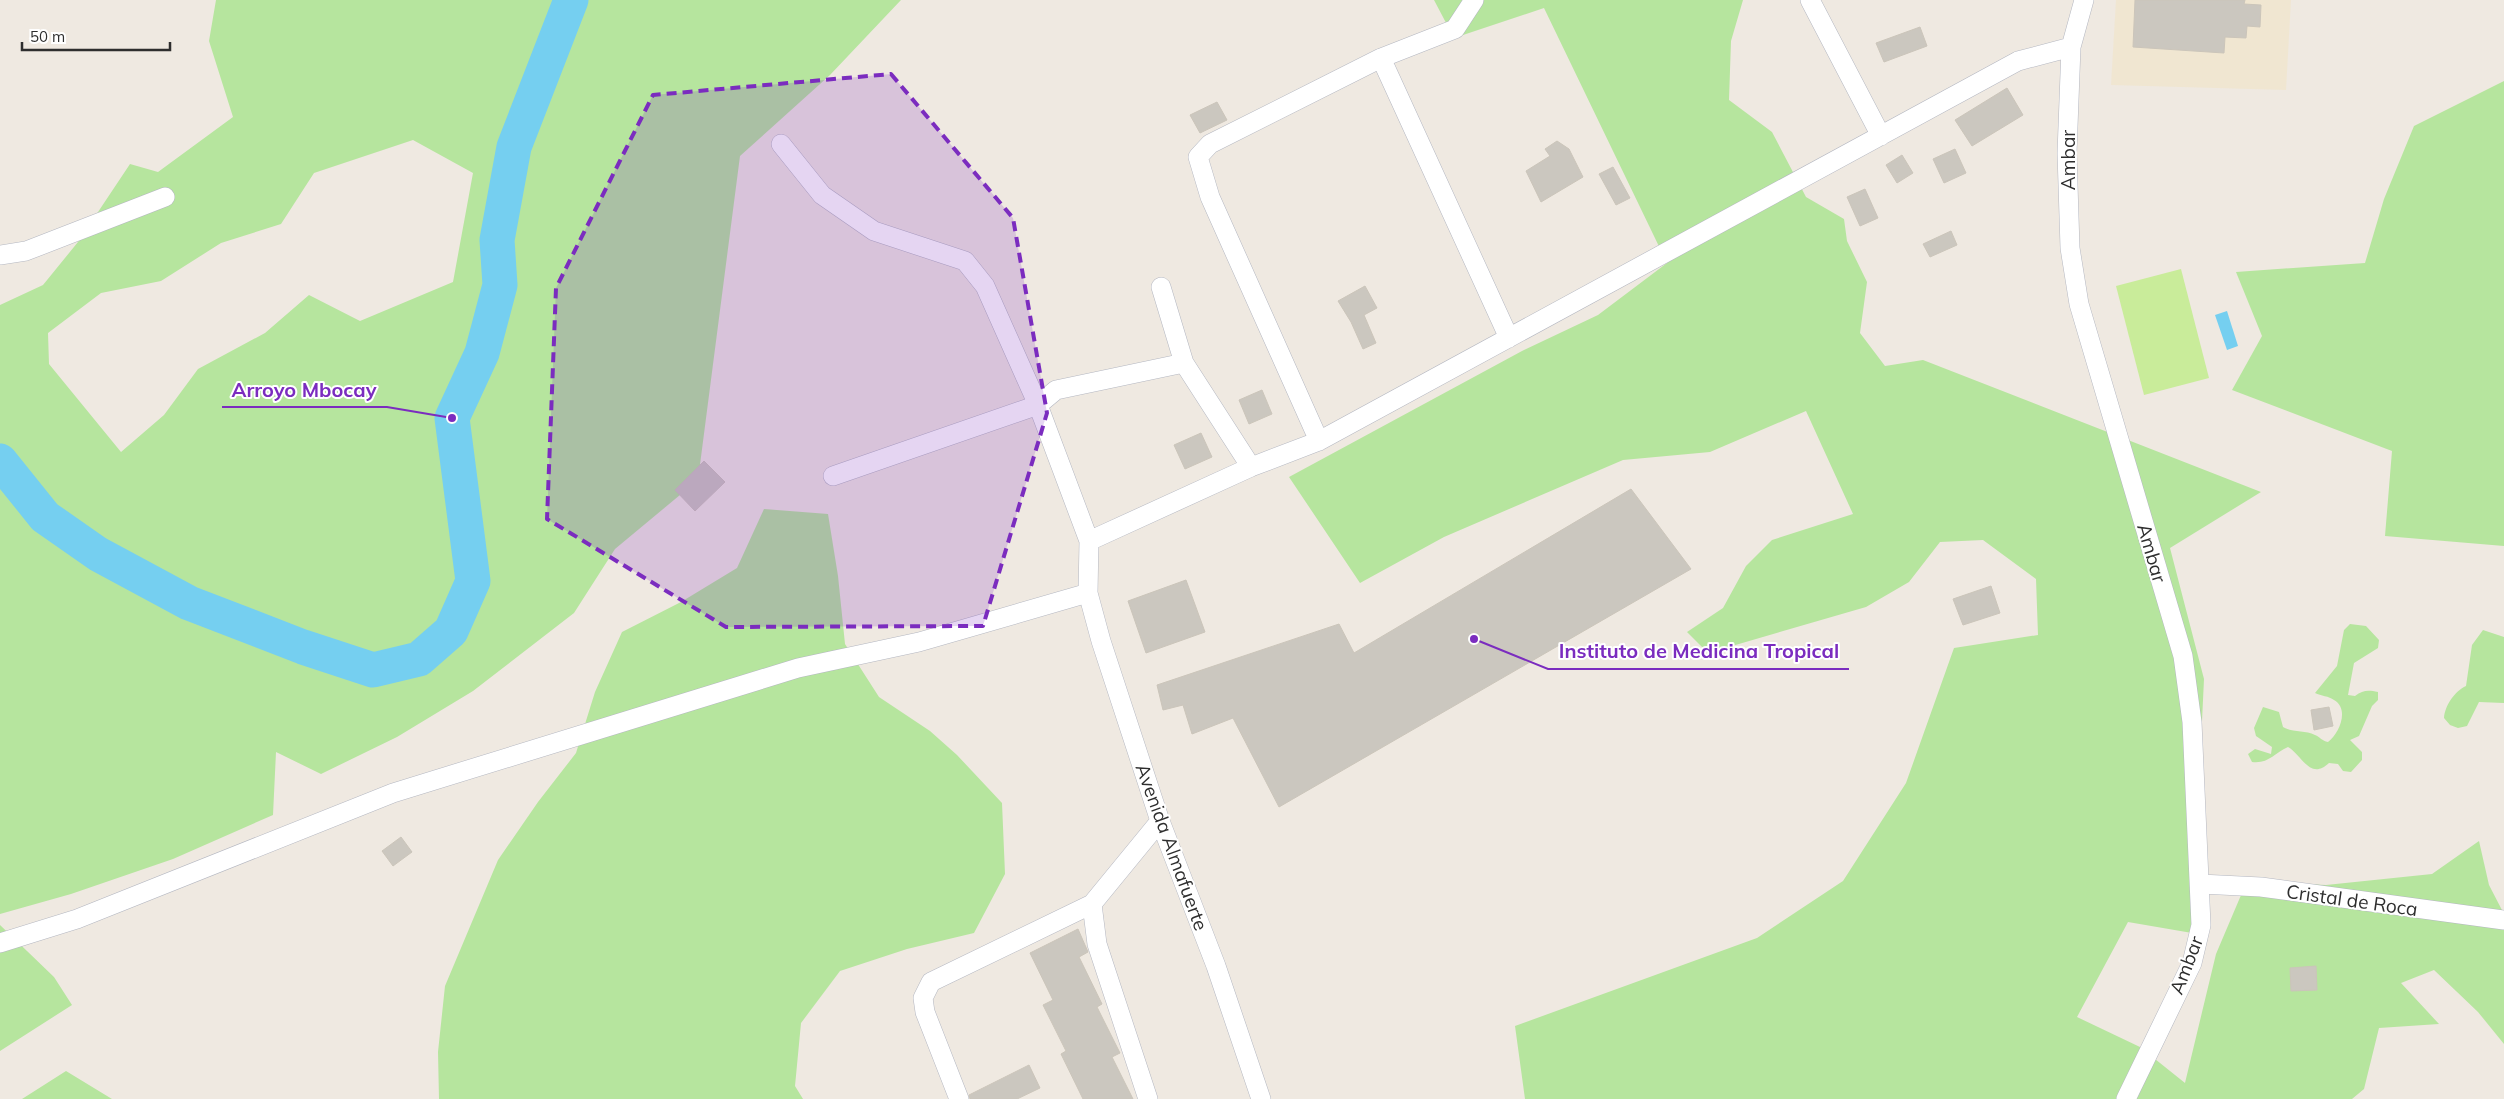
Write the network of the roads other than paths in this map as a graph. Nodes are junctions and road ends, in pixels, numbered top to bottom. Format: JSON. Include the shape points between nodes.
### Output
{"nodes":[{"id":1,"x":1474,"y":0,"type":"edge"},
{"id":2,"x":1810,"y":0,"type":"edge"},
{"id":3,"x":2084,"y":0,"type":"edge"},
{"id":4,"x":2071,"y":47,"type":"junction"},
{"id":5,"x":1381,"y":58,"type":"junction"},
{"id":6,"x":1881,"y":136,"type":"junction"},
{"id":7,"x":781,"y":144,"type":"dead end"},
{"id":8,"x":165,"y":197,"type":"dead end"},
{"id":9,"x":0,"y":255,"type":"edge"},
{"id":10,"x":1161,"y":287,"type":"dead end"},
{"id":11,"x":1509,"y":338,"type":"junction"},
{"id":12,"x":1184,"y":363,"type":"junction"},
{"id":13,"x":1038,"y":405,"type":"junction"},
{"id":14,"x":1318,"y":441,"type":"junction"},
{"id":15,"x":1251,"y":466,"type":"junction"},
{"id":16,"x":834,"y":476,"type":"dead end"},
{"id":17,"x":1089,"y":541,"type":"junction"},
{"id":18,"x":1088,"y":593,"type":"junction"},
{"id":19,"x":1160,"y":821,"type":"junction"},
{"id":20,"x":2200,"y":884,"type":"junction"},
{"id":21,"x":1092,"y":904,"type":"junction"},
{"id":22,"x":2504,"y":920,"type":"edge"},
{"id":23,"x":0,"y":943,"type":"edge"},
{"id":24,"x":959,"y":1099,"type":"edge"},
{"id":25,"x":1148,"y":1099,"type":"edge"},
{"id":26,"x":1261,"y":1099,"type":"edge"},
{"id":27,"x":2126,"y":1099,"type":"edge"}],
"edges":[{"from":1,"to":5,"type":"street","via":[[1455,29]]},
{"from":2,"to":6,"type":"street"},
{"from":3,"to":4,"type":"street","name":"Ambar"},
{"from":4,"to":6,"type":"street","via":[[2018,61]]},
{"from":4,"to":20,"type":"street","name":"Ambar","via":[[2067,153],[2070,248],[2079,304],[2183,656],[2192,722]]},
{"from":5,"to":11,"type":"street"},
{"from":5,"to":14,"type":"street","via":[[1210,144],[1198,157],[1210,197]]},
{"from":6,"to":11,"type":"street"},
{"from":7,"to":13,"type":"street","via":[[822,195],[874,231],[965,261],[985,286]]},
{"from":8,"to":9,"type":"street","via":[[26,251]]},
{"from":10,"to":12,"type":"street"},
{"from":11,"to":14,"type":"street"},
{"from":12,"to":13,"type":"street","via":[[1056,390]]},
{"from":12,"to":15,"type":"street"},
{"from":13,"to":16,"type":"street"},
{"from":13,"to":17,"type":"street"},
{"from":14,"to":15,"type":"street"},
{"from":15,"to":17,"type":"street"},
{"from":17,"to":18,"type":"street","name":"Avenida Almafuerte"},
{"from":18,"to":19,"type":"street","name":"Avenida Almafuerte"},
{"from":18,"to":23,"type":"street","via":[[919,642],[798,668],[393,793],[77,920]]},
{"from":19,"to":21,"type":"street"},
{"from":19,"to":26,"type":"street","name":"Avenida Almafuerte","via":[[1216,966]]},
{"from":20,"to":22,"type":"street","name":"Cristal de Roca","via":[[2261,887]]},
{"from":20,"to":27,"type":"street","name":"Ambar","via":[[2201,925],[2192,962]]},
{"from":21,"to":24,"type":"street","via":[[931,982],[923,998],[925,1012]]},
{"from":21,"to":25,"type":"street","via":[[1098,944]]}]}
